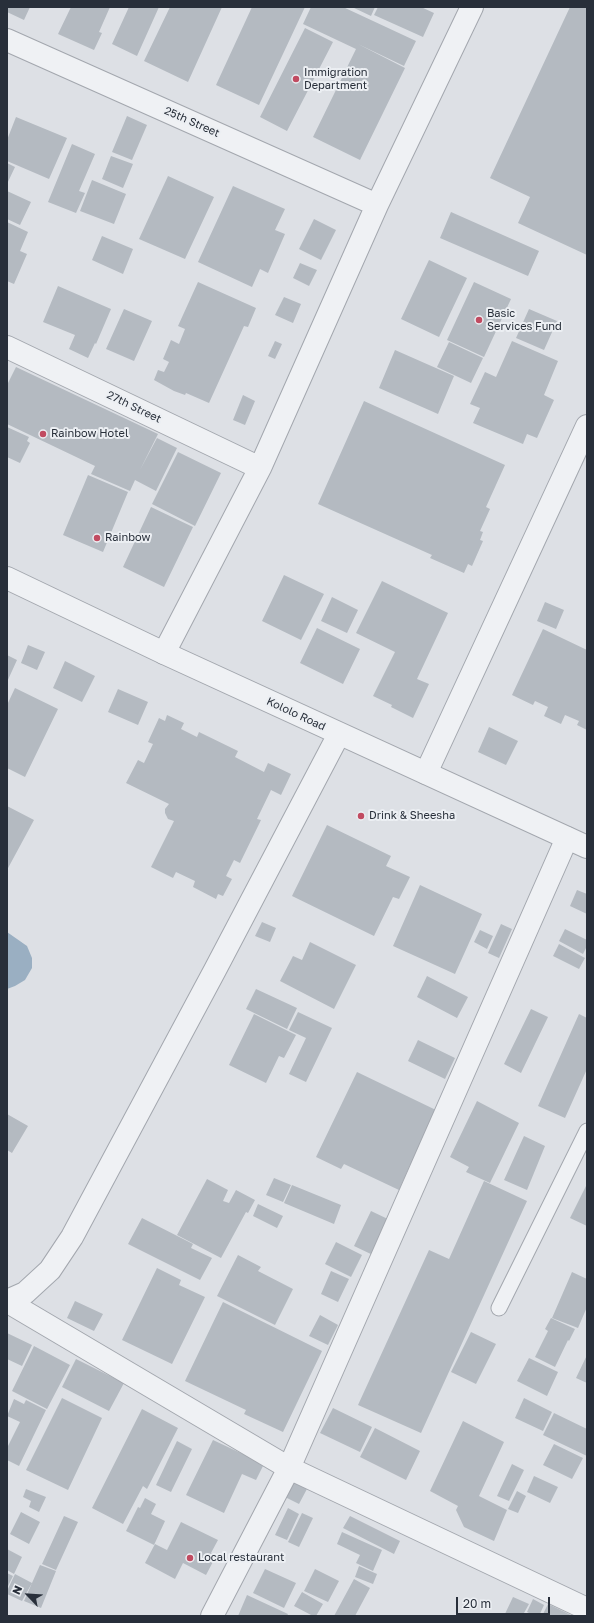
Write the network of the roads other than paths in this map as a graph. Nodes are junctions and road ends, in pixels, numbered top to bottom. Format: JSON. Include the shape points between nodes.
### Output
{"nodes":[{"id":1,"x":472,"y":7,"type":"edge"},
{"id":2,"x":7,"y":40,"type":"edge"},
{"id":3,"x":377,"y":205,"type":"junction"},
{"id":4,"x":7,"y":347,"type":"edge"},
{"id":5,"x":587,"y":426,"type":"edge"},
{"id":6,"x":260,"y":468,"type":"junction"},
{"id":7,"x":7,"y":578,"type":"edge"},
{"id":8,"x":164,"y":653,"type":"junction"},
{"id":9,"x":339,"y":734,"type":"junction"},
{"id":10,"x":426,"y":773,"type":"junction"},
{"id":11,"x":567,"y":838,"type":"junction"},
{"id":12,"x":587,"y":847,"type":"edge"},
{"id":13,"x":587,"y":1131,"type":"edge"},
{"id":14,"x":8,"y":1302,"type":"edge"},
{"id":15,"x":499,"y":1308,"type":"dead end"},
{"id":16,"x":289,"y":1468,"type":"junction"},
{"id":17,"x":587,"y":1609,"type":"edge"},
{"id":18,"x":212,"y":1616,"type":"edge"}],
"edges":[{"from":1,"to":3,"type":"street"},
{"from":2,"to":3,"type":"street","name":"25th Street"},
{"from":3,"to":6,"type":"street"},
{"from":4,"to":6,"type":"street","name":"27th Street"},
{"from":5,"to":10,"type":"street"},
{"from":6,"to":8,"type":"street"},
{"from":7,"to":8,"type":"street","name":"Kololo Road"},
{"from":8,"to":9,"type":"street","name":"Kololo Road"},
{"from":9,"to":10,"type":"street","name":"Kololo Road"},
{"from":9,"to":14,"type":"street","via":[[72,1237],[50,1270],[25,1293]]},
{"from":10,"to":11,"type":"street","name":"Kololo Road"},
{"from":11,"to":12,"type":"street","name":"Kololo Road"},
{"from":11,"to":16,"type":"street"},
{"from":13,"to":15,"type":"lane"},
{"from":14,"to":16,"type":"street"},
{"from":16,"to":17,"type":"street"},
{"from":16,"to":18,"type":"street"}]}
